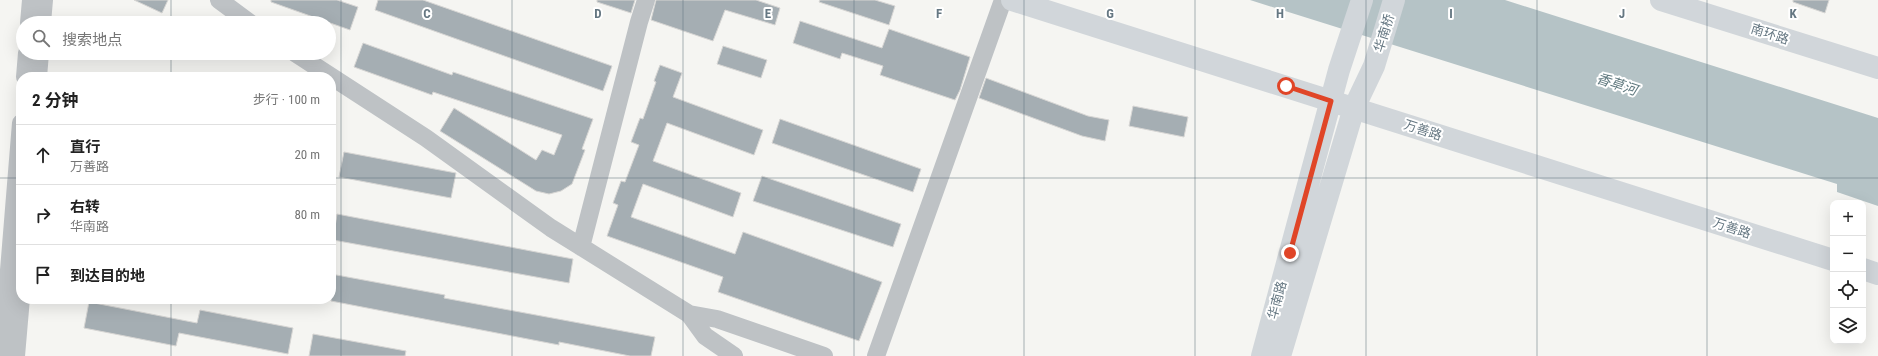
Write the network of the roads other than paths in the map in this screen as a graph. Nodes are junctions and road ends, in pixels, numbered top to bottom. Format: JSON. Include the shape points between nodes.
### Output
{"nodes":[{"id":1,"x":31,"y":0,"type":"edge"},
{"id":2,"x":44,"y":0,"type":"edge"},
{"id":3,"x":219,"y":0,"type":"edge"},
{"id":4,"x":646,"y":0,"type":"edge"},
{"id":5,"x":1003,"y":0,"type":"edge"},
{"id":6,"x":1012,"y":0,"type":"edge"},
{"id":7,"x":1362,"y":0,"type":"edge"},
{"id":8,"x":1394,"y":0,"type":"edge"},
{"id":9,"x":1661,"y":0,"type":"edge"},
{"id":10,"x":30,"y":16,"type":"edge"},
{"id":11,"x":43,"y":16,"type":"edge"},
{"id":12,"x":241,"y":16,"type":"edge"},
{"id":13,"x":26,"y":60,"type":"edge"},
{"id":14,"x":39,"y":60,"type":"edge"},
{"id":15,"x":306,"y":60,"type":"edge"},
{"id":16,"x":1374,"y":66,"type":"joint"},
{"id":17,"x":1878,"y":68,"type":"edge"},
{"id":18,"x":25,"y":72,"type":"edge"},
{"id":19,"x":38,"y":72,"type":"edge"},
{"id":20,"x":324,"y":72,"type":"edge"},
{"id":21,"x":336,"y":80,"type":"edge"},
{"id":22,"x":1331,"y":101,"type":"junction"},
{"id":23,"x":1354,"y":108,"type":"junction"},
{"id":24,"x":16,"y":184,"type":"edge"},
{"id":25,"x":581,"y":247,"type":"junction"},
{"id":26,"x":1830,"y":259,"type":"edge"},
{"id":27,"x":1866,"y":270,"type":"edge"},
{"id":28,"x":1878,"y":274,"type":"edge"},
{"id":29,"x":20,"y":304,"type":"edge"},
{"id":30,"x":689,"y":314,"type":"junction"},
{"id":31,"x":2,"y":356,"type":"edge"},
{"id":32,"x":16,"y":356,"type":"edge"},
{"id":33,"x":734,"y":356,"type":"edge"},
{"id":34,"x":824,"y":356,"type":"edge"},
{"id":35,"x":876,"y":356,"type":"edge"},
{"id":36,"x":1262,"y":356,"type":"edge"},
{"id":37,"x":1280,"y":356,"type":"edge"}],
"edges":[{"from":1,"to":10,"type":"street"},
{"from":2,"to":11,"type":"street"},
{"from":3,"to":12,"type":"street"},
{"from":4,"to":25,"type":"street"},
{"from":5,"to":35,"type":"street"},
{"from":6,"to":22,"type":"main road","name":"万善路"},
{"from":7,"to":22,"type":"main road","name":"华南路"},
{"from":8,"to":16,"type":"main road","name":"华南桥"},
{"from":9,"to":17,"type":"main road","name":"南环路"},
{"from":13,"to":18,"type":"street"},
{"from":14,"to":19,"type":"street"},
{"from":15,"to":20,"type":"street"},
{"from":16,"to":23,"type":"main road","name":"华南路"},
{"from":21,"to":25,"type":"street","via":[[426,138]]},
{"from":22,"to":23,"type":"main road","name":"万善路"},
{"from":22,"to":36,"type":"main road","name":"华南路"},
{"from":23,"to":26,"type":"main road","name":"万善路"},
{"from":23,"to":37,"type":"main road","name":"华南路"},
{"from":24,"to":31,"type":"street"},
{"from":25,"to":30,"type":"street"},
{"from":27,"to":28,"type":"main road"},
{"from":29,"to":32,"type":"street"},
{"from":30,"to":33,"type":"street","via":[[705,336]]},
{"from":30,"to":34,"type":"street","via":[[717,319]]}]}
